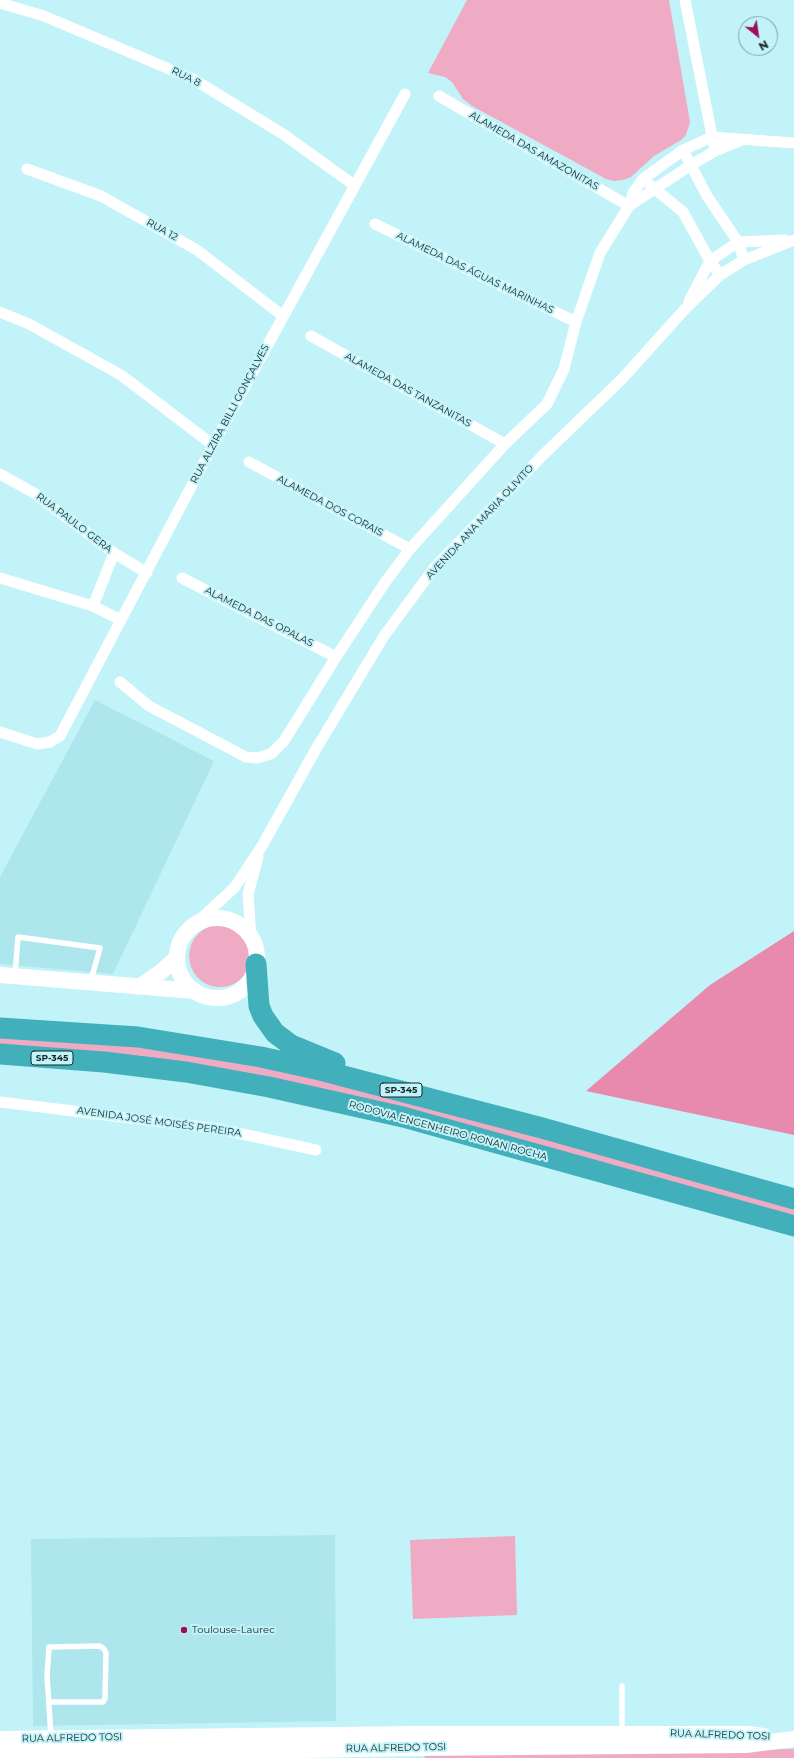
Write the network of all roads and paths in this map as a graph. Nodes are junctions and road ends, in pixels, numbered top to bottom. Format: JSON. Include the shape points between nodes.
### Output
{"nodes":[{"id":1,"x":685,"y":0,"type":"edge"},
{"id":2,"x":0,"y":3,"type":"edge"},
{"id":3,"x":405,"y":94,"type":"dead end"},
{"id":4,"x":439,"y":96,"type":"dead end"},
{"id":5,"x":712,"y":137,"type":"junction"},
{"id":6,"x":743,"y":140,"type":"junction"},
{"id":7,"x":794,"y":143,"type":"edge"},
{"id":8,"x":683,"y":150,"type":"junction"},
{"id":9,"x":715,"y":151,"type":"junction"},
{"id":10,"x":691,"y":165,"type":"junction"},
{"id":11,"x":27,"y":170,"type":"dead end"},
{"id":12,"x":644,"y":179,"type":"junction"},
{"id":13,"x":354,"y":185,"type":"junction"},
{"id":14,"x":656,"y":190,"type":"junction"},
{"id":15,"x":629,"y":206,"type":"junction"},
{"id":16,"x":375,"y":224,"type":"dead end"},
{"id":17,"x":794,"y":240,"type":"edge"},
{"id":18,"x":738,"y":242,"type":"junction"},
{"id":19,"x":744,"y":260,"type":"junction"},
{"id":20,"x":710,"y":261,"type":"junction"},
{"id":21,"x":720,"y":275,"type":"junction"},
{"id":22,"x":685,"y":309,"type":"junction"},
{"id":23,"x":0,"y":312,"type":"edge"},
{"id":24,"x":282,"y":316,"type":"junction"},
{"id":25,"x":576,"y":322,"type":"junction"},
{"id":26,"x":311,"y":336,"type":"dead end"},
{"id":27,"x":505,"y":444,"type":"junction"},
{"id":28,"x":213,"y":445,"type":"junction"},
{"id":29,"x":249,"y":462,"type":"dead end"},
{"id":30,"x":0,"y":474,"type":"edge"},
{"id":31,"x":410,"y":549,"type":"junction"},
{"id":32,"x":114,"y":553,"type":"junction"},
{"id":33,"x":147,"y":573,"type":"junction"},
{"id":34,"x":0,"y":578,"type":"edge"},
{"id":35,"x":182,"y":578,"type":"dead end"},
{"id":36,"x":94,"y":606,"type":"junction"},
{"id":37,"x":121,"y":620,"type":"junction"},
{"id":38,"x":336,"y":657,"type":"junction"},
{"id":39,"x":120,"y":682,"type":"dead end"},
{"id":40,"x":0,"y":732,"type":"edge"},
{"id":41,"x":262,"y":846,"type":"junction"},
{"id":42,"x":194,"y":925,"type":"junction"},
{"id":43,"x":251,"y":937,"type":"junction"},
{"id":44,"x":177,"y":958,"type":"junction"},
{"id":45,"x":256,"y":964,"type":"junction"},
{"id":46,"x":8,"y":976,"type":"edge"},
{"id":47,"x":90,"y":983,"type":"junction"},
{"id":48,"x":139,"y":987,"type":"junction"},
{"id":49,"x":195,"y":991,"type":"junction"},
{"id":50,"x":0,"y":1028,"type":"edge"},
{"id":51,"x":0,"y":1054,"type":"edge"},
{"id":52,"x":104,"y":1062,"type":"junction"},
{"id":53,"x":0,"y":1069,"type":"edge"},
{"id":54,"x":410,"y":1092,"type":"junction"},
{"id":55,"x":0,"y":1102,"type":"edge"},
{"id":56,"x":316,"y":1150,"type":"dead end"},
{"id":57,"x":794,"y":1199,"type":"edge"},
{"id":58,"x":739,"y":1212,"type":"junction"},
{"id":59,"x":794,"y":1226,"type":"edge"},
{"id":60,"x":794,"y":1230,"type":"edge"},
{"id":61,"x":622,"y":1686,"type":"dead end"},
{"id":62,"x":50,"y":1702,"type":"junction"},
{"id":63,"x":0,"y":1739,"type":"edge"},
{"id":64,"x":51,"y":1739,"type":"junction"},
{"id":65,"x":793,"y":1739,"type":"edge"},
{"id":66,"x":622,"y":1740,"type":"junction"},
{"id":67,"x":417,"y":1746,"type":"edge"},
{"id":68,"x":0,"y":1755,"type":"edge"}],
"edges":[{"from":1,"to":5,"type":"street"},
{"from":2,"to":13,"type":"street","name":"RUA 8","via":[[44,16],[193,79],[283,134]]},
{"from":3,"to":13,"type":"street","name":"RUA ALZIRA BILLI GONÇALVES"},
{"from":4,"to":15,"type":"street","name":"ALAMEDA DAS AMAZONITAS"},
{"from":5,"to":6,"type":"street"},
{"from":5,"to":8,"type":"street"},
{"from":5,"to":9,"type":"street"},
{"from":6,"to":7,"type":"street"},
{"from":6,"to":9,"type":"street"},
{"from":8,"to":10,"type":"street"},
{"from":8,"to":12,"type":"street"},
{"from":9,"to":10,"type":"street"},
{"from":10,"to":14,"type":"street"},
{"from":10,"to":18,"type":"street","via":[[707,196]]},
{"from":11,"to":24,"type":"street","name":"RUA 12","via":[[101,196],[197,250]]},
{"from":12,"to":14,"type":"street"},
{"from":12,"to":15,"type":"street","via":[[632,193]]},
{"from":13,"to":24,"type":"street","name":"RUA ALZIRA BILLI GONÇALVES"},
{"from":14,"to":15,"type":"street"},
{"from":14,"to":20,"type":"street","via":[[683,212]]},
{"from":15,"to":25,"type":"street","via":[[600,253]]},
{"from":16,"to":25,"type":"street","name":"ALAMEDA DAS ÁGUAS MARINHAS"},
{"from":17,"to":18,"type":"street","name":"AVENIDA ANA MARIA OLIVITO"},
{"from":17,"to":19,"type":"street","name":"AVENIDA ANA MARIA OLIVITO"},
{"from":18,"to":19,"type":"street"},
{"from":18,"to":20,"type":"street","name":"AVENIDA ANA MARIA OLIVITO"},
{"from":19,"to":21,"type":"street","name":"AVENIDA ANA MARIA OLIVITO"},
{"from":20,"to":21,"type":"street"},
{"from":20,"to":22,"type":"street","name":"AVENIDA ANA MARIA OLIVITO"},
{"from":21,"to":22,"type":"street","name":"AVENIDA ANA MARIA OLIVITO"},
{"from":22,"to":41,"type":"street","name":"AVENIDA ANA MARIA OLIVITO","via":[[622,379],[543,455],[434,568],[384,636],[316,749]]},
{"from":23,"to":28,"type":"street","via":[[29,324],[120,375]]},
{"from":24,"to":28,"type":"street","name":"RUA ALZIRA BILLI GONÇALVES"},
{"from":25,"to":27,"type":"street","via":[[564,370],[547,404]]},
{"from":26,"to":27,"type":"street","name":"ALAMEDA DAS TANZANITAS"},
{"from":27,"to":31,"type":"street"},
{"from":28,"to":33,"type":"street","name":"RUA ALZIRA BILLI GONÇALVES"},
{"from":29,"to":31,"type":"street","name":"ALAMEDA DOS CORAIS"},
{"from":30,"to":32,"type":"street","name":"RUA PAULO GERA","via":[[34,493]]},
{"from":31,"to":38,"type":"street"},
{"from":32,"to":33,"type":"street","name":"RUA PAULO GERA"},
{"from":32,"to":36,"type":"street"},
{"from":33,"to":37,"type":"street","name":"RUA ALZIRA BILLI GONÇALVES"},
{"from":34,"to":36,"type":"street"},
{"from":35,"to":38,"type":"street","name":"ALAMEDA DAS OPALAS"},
{"from":36,"to":37,"type":"street"},
{"from":37,"to":40,"type":"street","name":"RUA ALZIRA BILLI GONÇALVES","via":[[60,736],[50,742],[37,744]]},
{"from":38,"to":39,"type":"street","via":[[284,741],[271,754],[257,758],[246,757],[149,706]]},
{"from":41,"to":42,"type":"street","name":"AVENIDA ANA MARIA OLIVITO","via":[[235,887]]},
{"from":41,"to":43,"type":"street","name":"AVENIDA ANA MARIA OLIVITO","via":[[248,894]]},
{"from":42,"to":43,"type":"street","via":[[206,919],[219,918],[243,927]]},
{"from":42,"to":44,"type":"street","via":[[179,945]]},
{"from":43,"to":45,"type":"street","via":[[256,950]]},
{"from":44,"to":48,"type":"street"},
{"from":44,"to":49,"type":"street","via":[[179,971],[185,982]]},
{"from":45,"to":49,"type":"street","via":[[252,976],[233,994],[214,997]]},
{"from":45,"to":54,"type":"highway","via":[[259,1006],[268,1025],[282,1040],[291,1046]]},
{"from":46,"to":47,"type":"street"},
{"from":46,"to":47,"type":"lane","via":[[18,937],[100,948]]},
{"from":47,"to":48,"type":"street"},
{"from":48,"to":49,"type":"street"},
{"from":50,"to":54,"type":"highway","number":"SP-345","via":[[138,1037],[261,1057]]},
{"from":51,"to":52,"type":"highway","name":"RODOVIA ENGENHEIRO RONAN ROCHA","number":"SP-345"},
{"from":52,"to":53,"type":"highway"},
{"from":52,"to":58,"type":"highway","name":"RODOVIA ENGENHEIRO RONAN ROCHA","number":"SP-345","via":[[186,1072],[269,1087],[403,1117]]},
{"from":54,"to":57,"type":"highway","number":"SP-345"},
{"from":55,"to":56,"type":"street","name":"AVENIDA JOSÉ MOISÉS PEREIRA","via":[[219,1129]]},
{"from":58,"to":59,"type":"highway","name":"RODOVIA ENGENHEIRO RONAN ROCHA","number":"SP-345"},
{"from":58,"to":60,"type":"highway"},
{"from":61,"to":66,"type":"lane"},
{"from":62,"to":62,"type":"lane","via":[[47,1676],[49,1647],[100,1646],[104,1649],[106,1653],[103,1702]]},
{"from":62,"to":64,"type":"lane"},
{"from":63,"to":64,"type":"street","name":"RUA ALFREDO TOSI"},
{"from":64,"to":67,"type":"street","name":"RUA ALFREDO TOSI"},
{"from":65,"to":66,"type":"street","name":"RUA ALFREDO TOSI"},
{"from":66,"to":67,"type":"street","name":"RUA ALFREDO TOSI"},
{"from":67,"to":68,"type":"street","name":"RUA ALFREDO TOSI"}]}
